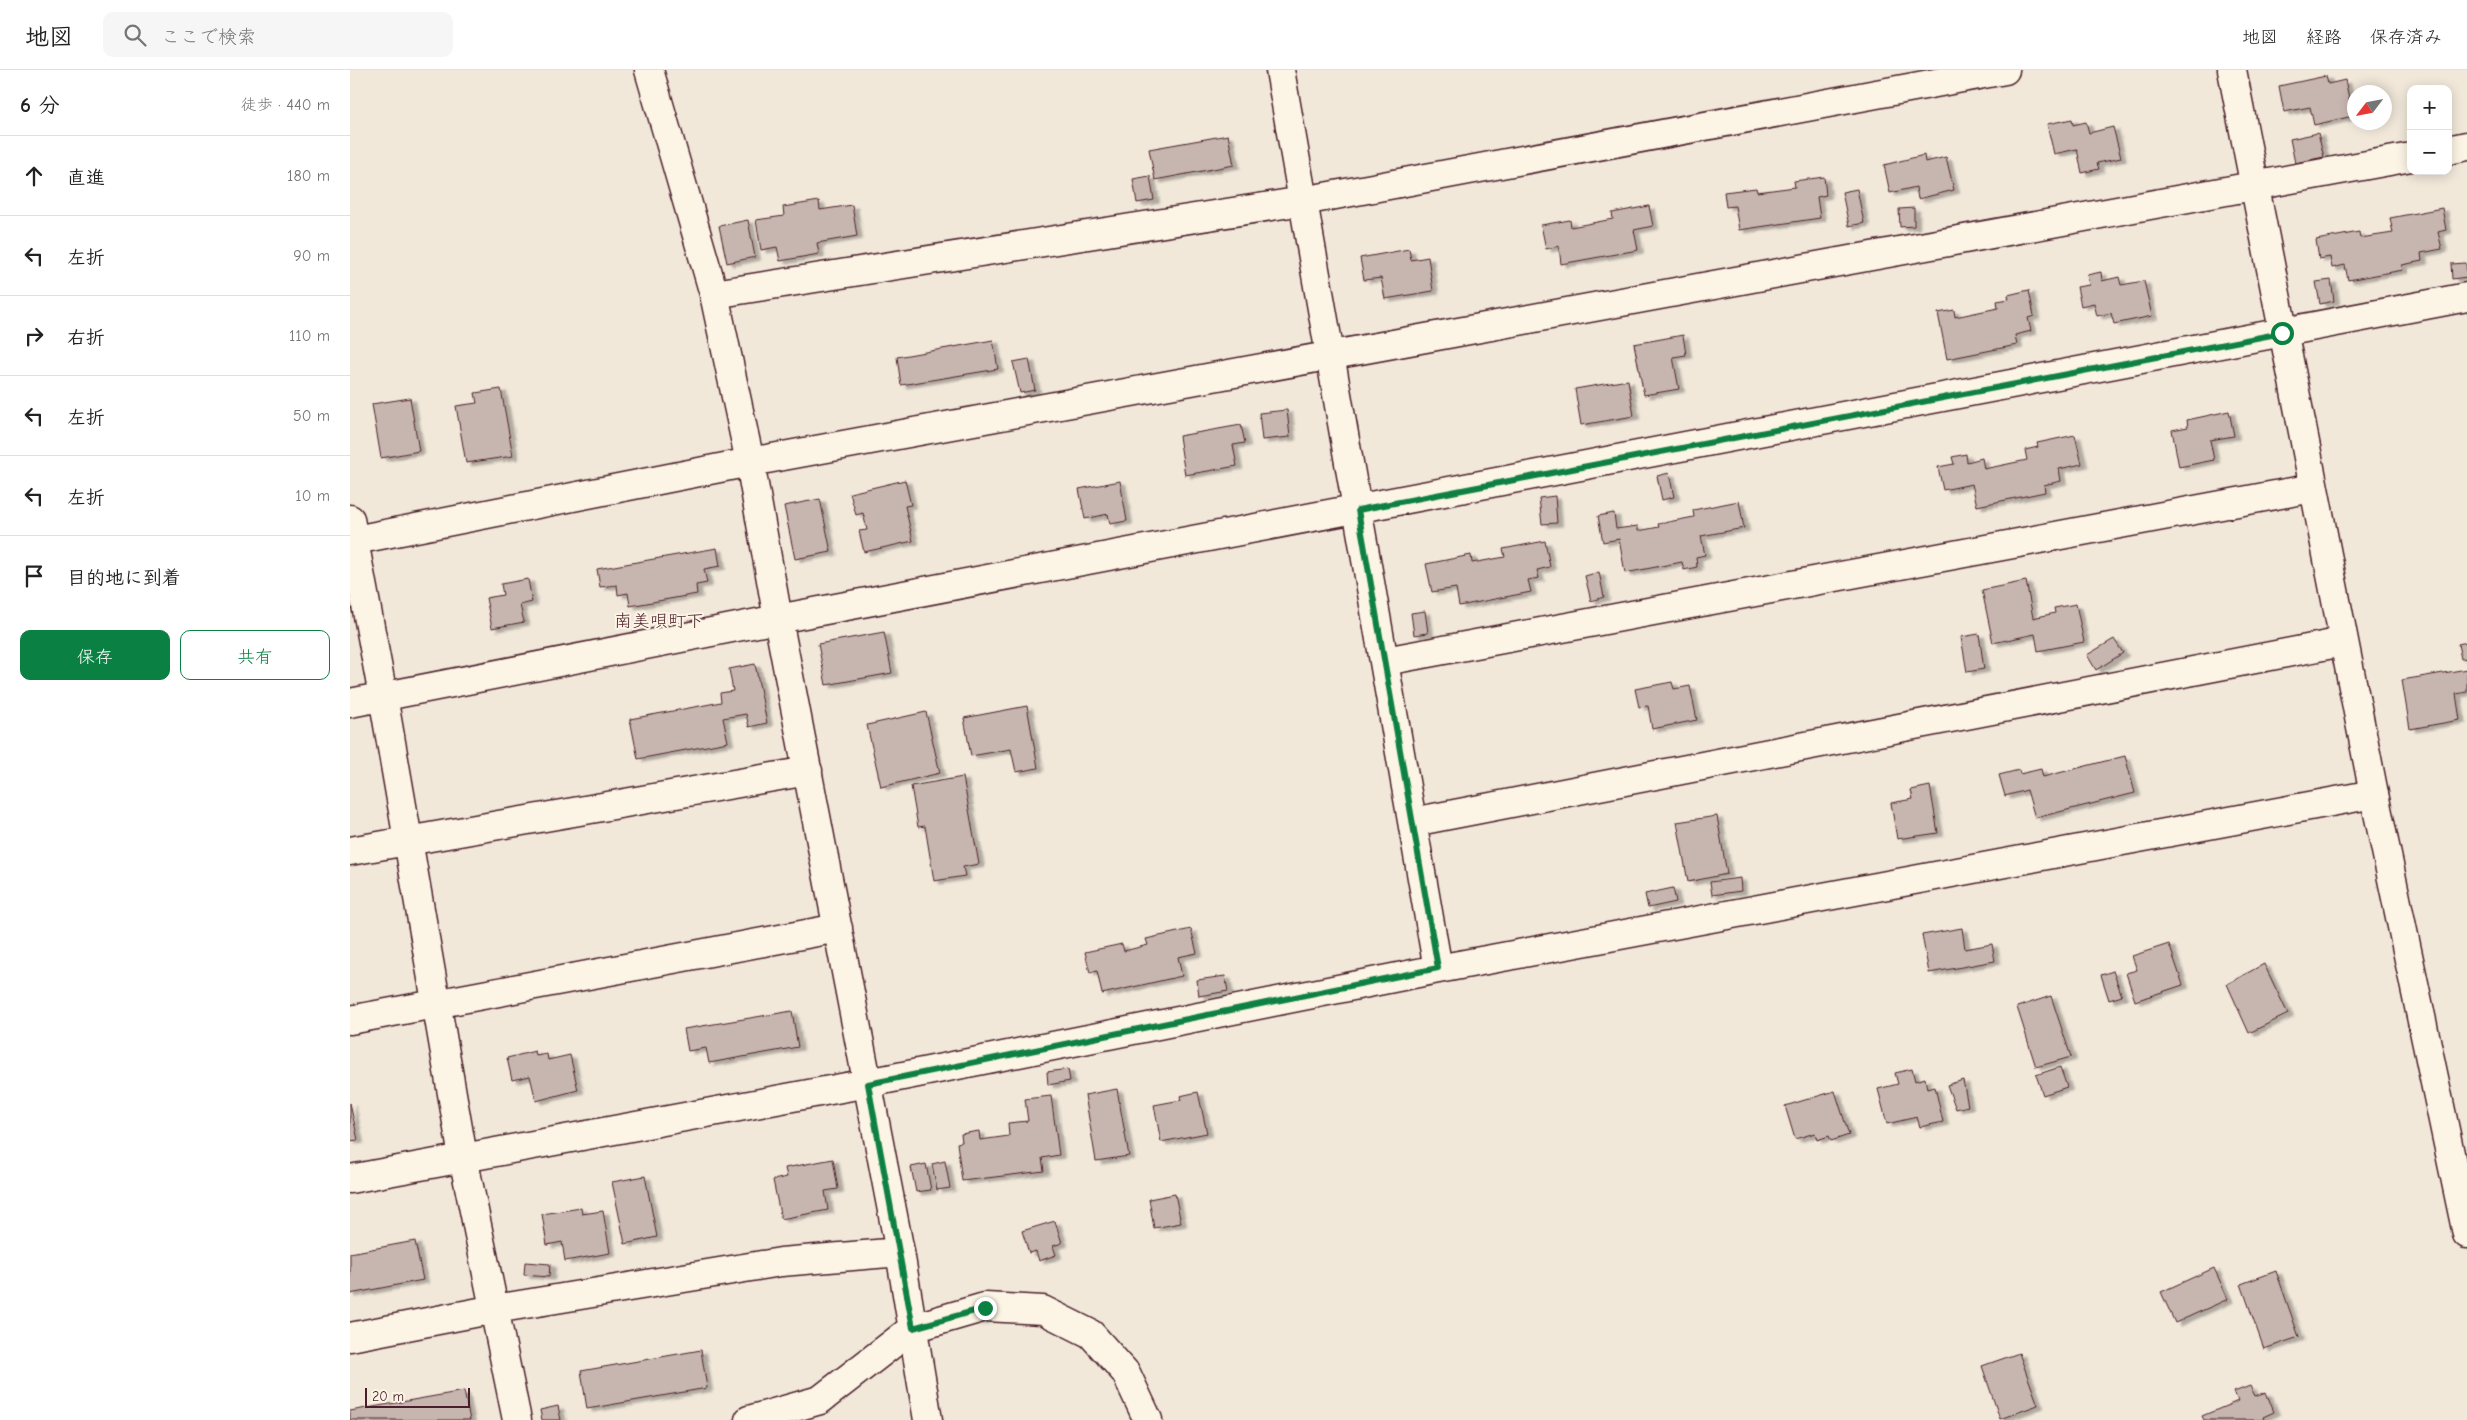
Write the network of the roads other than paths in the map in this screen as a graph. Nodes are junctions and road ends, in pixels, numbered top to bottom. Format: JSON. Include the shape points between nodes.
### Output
{"nodes":[{"id":1,"x":649,"y":70,"type":"edge"},
{"id":2,"x":1280,"y":70,"type":"edge"},
{"id":3,"x":2005,"y":70,"type":"edge"},
{"id":4,"x":2232,"y":70,"type":"edge"},
{"id":5,"x":2467,"y":146,"type":"edge"},
{"id":6,"x":2452,"y":149,"type":"edge"},
{"id":7,"x":2407,"y":158,"type":"edge"},
{"id":8,"x":2254,"y":187,"type":"junction"},
{"id":9,"x":1303,"y":201,"type":"junction"},
{"id":10,"x":714,"y":294,"type":"junction"},
{"id":11,"x":2467,"y":297,"type":"edge"},
{"id":12,"x":2282,"y":333,"type":"junction"},
{"id":13,"x":1331,"y":355,"type":"junction"},
{"id":14,"x":750,"y":462,"type":"junction"},
{"id":15,"x":2313,"y":488,"type":"junction"},
{"id":16,"x":1358,"y":510,"type":"junction"},
{"id":17,"x":351,"y":533,"type":"edge"},
{"id":18,"x":778,"y":619,"type":"junction"},
{"id":19,"x":2343,"y":642,"type":"junction"},
{"id":20,"x":1385,"y":661,"type":"junction"},
{"id":21,"x":383,"y":696,"type":"junction"},
{"id":22,"x":350,"y":703,"type":"edge"},
{"id":23,"x":808,"y":771,"type":"junction"},
{"id":24,"x":2374,"y":794,"type":"junction"},
{"id":25,"x":1413,"y":822,"type":"junction"},
{"id":26,"x":408,"y":840,"type":"junction"},
{"id":27,"x":350,"y":851,"type":"edge"},
{"id":28,"x":838,"y":928,"type":"junction"},
{"id":29,"x":1438,"y":968,"type":"junction"},
{"id":30,"x":436,"y":1003,"type":"junction"},
{"id":31,"x":350,"y":1020,"type":"edge"},
{"id":32,"x":868,"y":1084,"type":"junction"},
{"id":33,"x":463,"y":1157,"type":"junction"},
{"id":34,"x":350,"y":1179,"type":"edge"},
{"id":35,"x":2467,"y":1234,"type":"edge"},
{"id":36,"x":900,"y":1252,"type":"junction"},
{"id":37,"x":495,"y":1309,"type":"junction"},
{"id":38,"x":913,"y":1328,"type":"junction"},
{"id":39,"x":350,"y":1337,"type":"edge"},
{"id":40,"x":518,"y":1420,"type":"edge"},
{"id":41,"x":748,"y":1420,"type":"edge"},
{"id":42,"x":928,"y":1420,"type":"edge"},
{"id":43,"x":1148,"y":1420,"type":"edge"}],
"edges":[{"from":1,"to":10,"type":"street"},
{"from":2,"to":9,"type":"street"},
{"from":3,"to":9,"type":"street"},
{"from":4,"to":8,"type":"street"},
{"from":5,"to":6,"type":"street"},
{"from":7,"to":8,"type":"street"},
{"from":8,"to":12,"type":"street"},
{"from":8,"to":13,"type":"street"},
{"from":9,"to":10,"type":"street"},
{"from":9,"to":13,"type":"street"},
{"from":10,"to":14,"type":"street"},
{"from":11,"to":12,"type":"street"},
{"from":12,"to":15,"type":"street"},
{"from":12,"to":16,"type":"street"},
{"from":13,"to":14,"type":"street"},
{"from":13,"to":16,"type":"street"},
{"from":14,"to":17,"type":"street"},
{"from":14,"to":18,"type":"street"},
{"from":15,"to":19,"type":"street"},
{"from":15,"to":20,"type":"street"},
{"from":16,"to":18,"type":"street"},
{"from":16,"to":20,"type":"street"},
{"from":17,"to":21,"type":"street"},
{"from":18,"to":21,"type":"street"},
{"from":18,"to":23,"type":"street"},
{"from":19,"to":24,"type":"street"},
{"from":19,"to":25,"type":"street"},
{"from":20,"to":25,"type":"street"},
{"from":21,"to":22,"type":"street"},
{"from":21,"to":26,"type":"street"},
{"from":23,"to":26,"type":"street"},
{"from":23,"to":28,"type":"street"},
{"from":24,"to":29,"type":"street"},
{"from":24,"to":35,"type":"street"},
{"from":25,"to":29,"type":"street"},
{"from":26,"to":27,"type":"street"},
{"from":26,"to":30,"type":"street"},
{"from":28,"to":30,"type":"street"},
{"from":28,"to":32,"type":"street"},
{"from":29,"to":32,"type":"street"},
{"from":30,"to":31,"type":"street"},
{"from":30,"to":33,"type":"street"},
{"from":32,"to":33,"type":"street"},
{"from":32,"to":36,"type":"street"},
{"from":33,"to":34,"type":"street"},
{"from":33,"to":37,"type":"street"},
{"from":36,"to":37,"type":"street","via":[[781,1262]]},
{"from":36,"to":38,"type":"street"},
{"from":37,"to":39,"type":"street"},
{"from":37,"to":40,"type":"street"},
{"from":38,"to":41,"type":"street","via":[[820,1400]]},
{"from":38,"to":42,"type":"street"},
{"from":38,"to":43,"type":"street","via":[[985,1308],[1043,1310],[1091,1334],[1126,1373]]}]}
